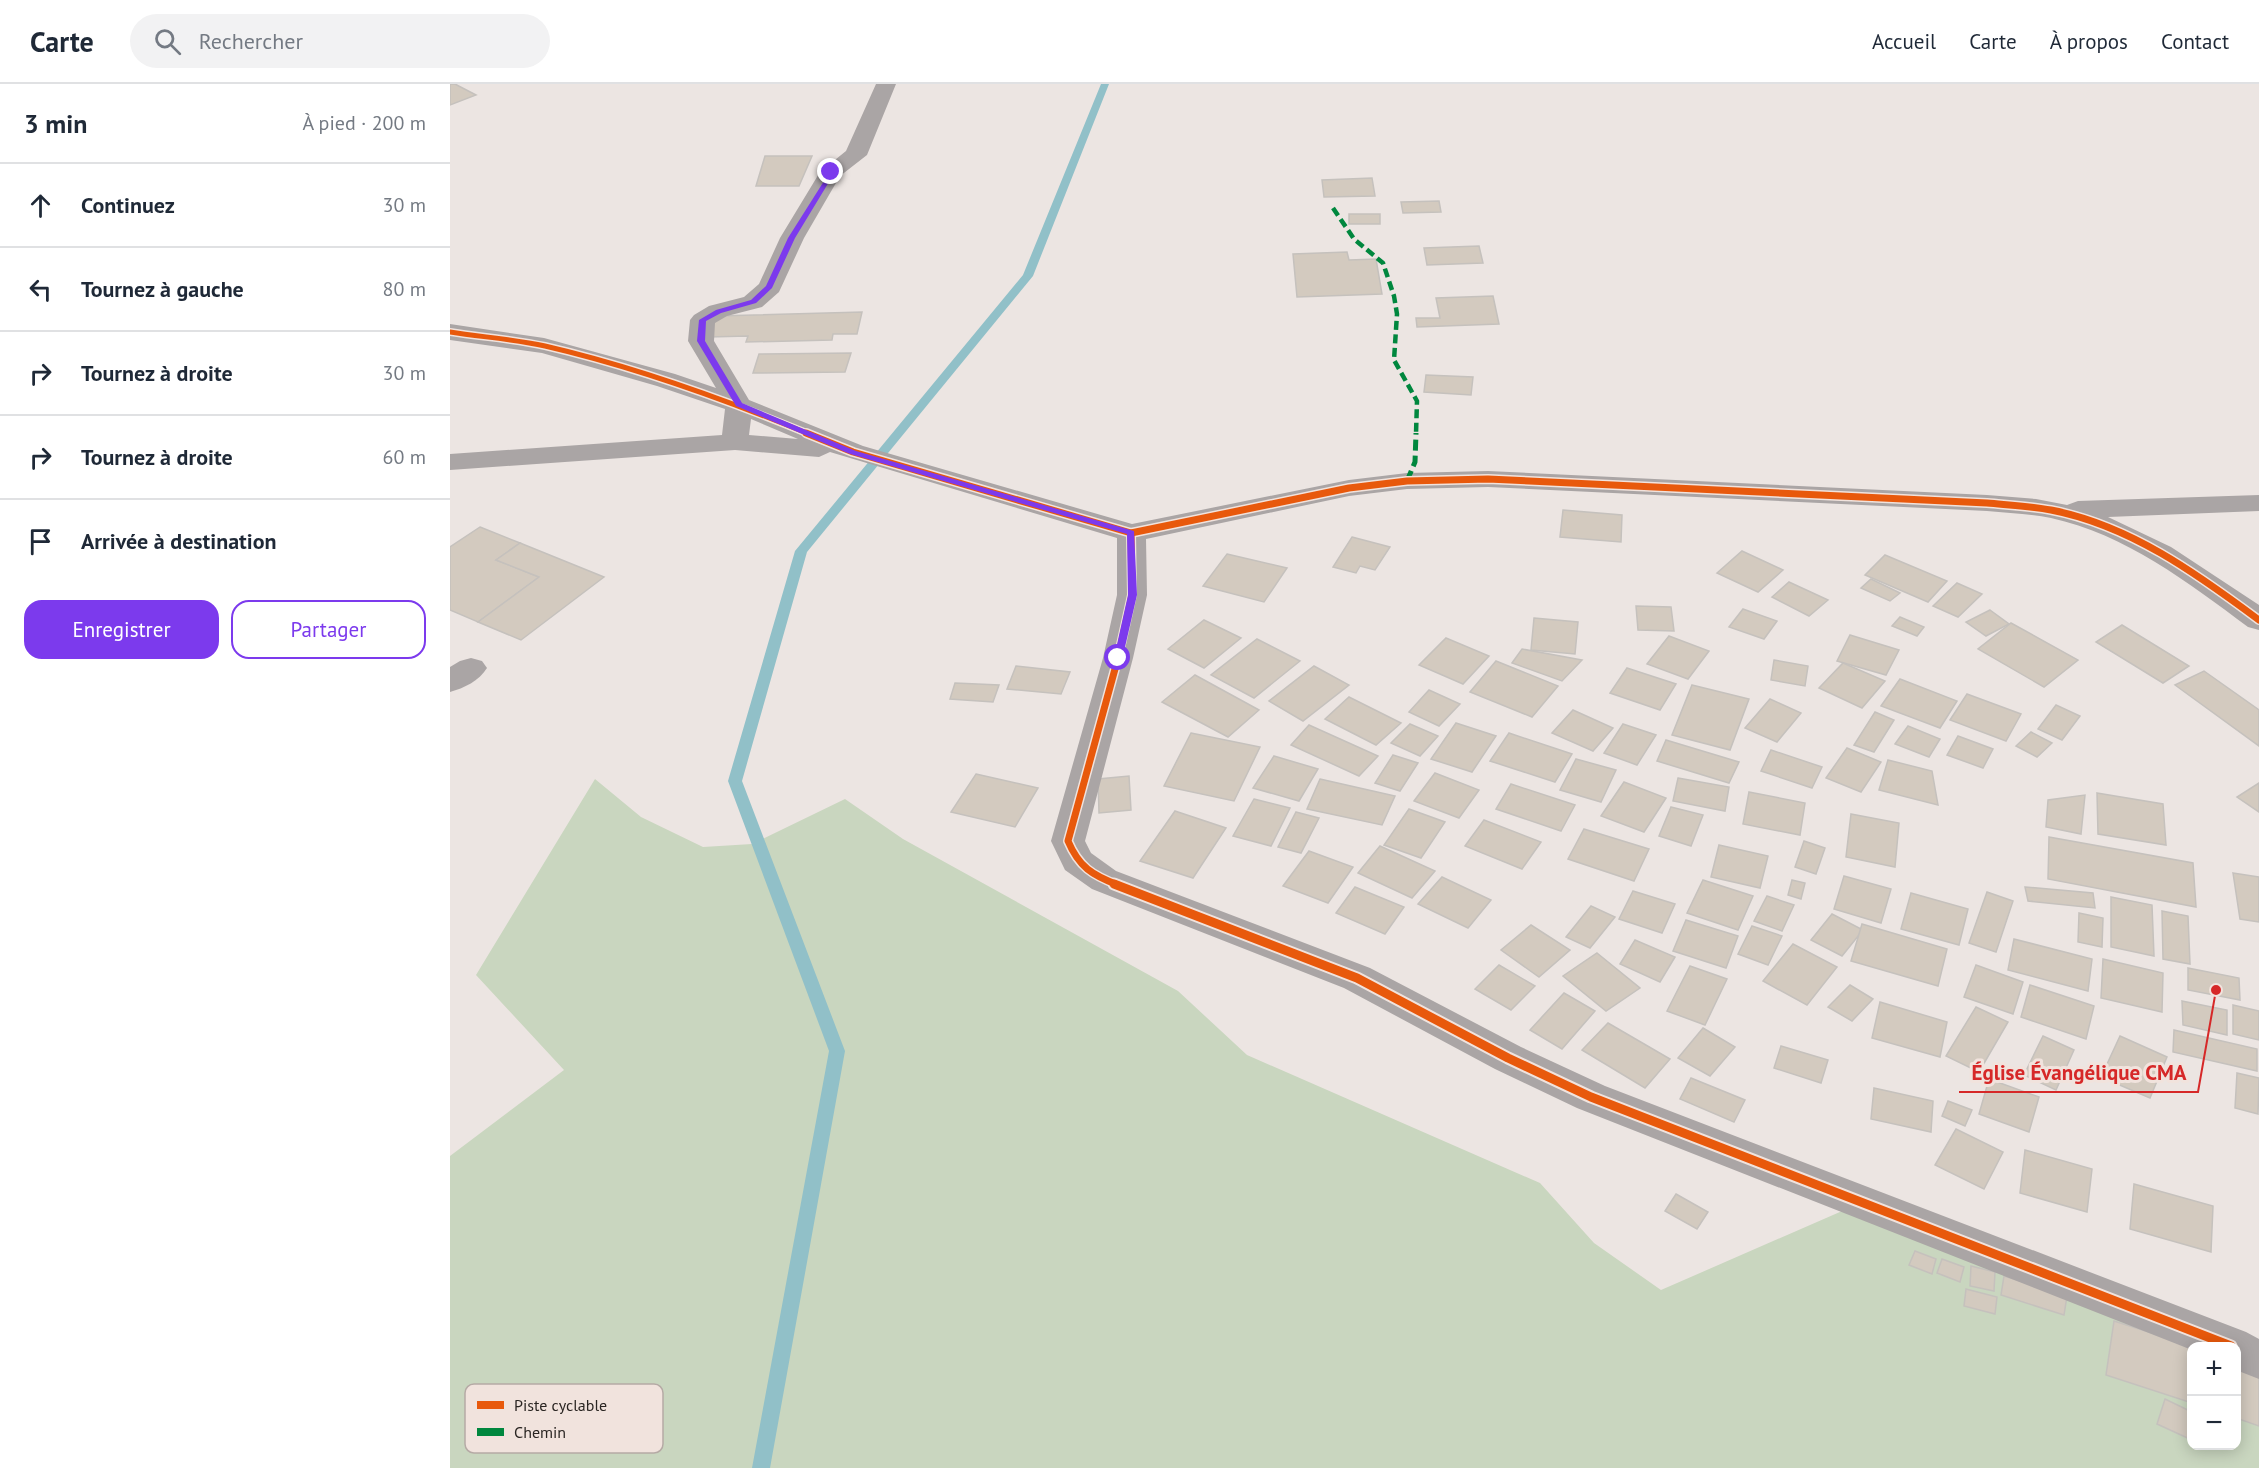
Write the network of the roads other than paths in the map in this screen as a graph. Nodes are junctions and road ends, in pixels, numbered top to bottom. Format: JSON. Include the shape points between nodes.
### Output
{"nodes":[{"id":1,"x":886,"y":84,"type":"edge"},
{"id":2,"x":450,"y":332,"type":"edge"},
{"id":3,"x":739,"y":405,"type":"junction"},
{"id":4,"x":735,"y":442,"type":"junction"},
{"id":5,"x":853,"y":452,"type":"junction"},
{"id":6,"x":450,"y":462,"type":"edge"},
{"id":7,"x":2259,"y":503,"type":"edge"},
{"id":8,"x":2052,"y":510,"type":"junction"},
{"id":9,"x":1131,"y":533,"type":"junction"},
{"id":10,"x":2259,"y":620,"type":"edge"},
{"id":11,"x":2218,"y":1342,"type":"edge"},
{"id":12,"x":2241,"y":1351,"type":"edge"},
{"id":13,"x":2259,"y":1359,"type":"edge"}],
"edges":[{"from":1,"to":3,"type":"street","via":[[856,155],[831,172],[792,238],[770,287],[753,302],[718,311],[703,320],[701,341]]},
{"from":2,"to":3,"type":"street","via":[[544,346]]},
{"from":3,"to":4,"type":"street"},
{"from":3,"to":5,"type":"street"},
{"from":4,"to":5,"type":"street"},
{"from":4,"to":6,"type":"street"},
{"from":5,"to":9,"type":"street"},
{"from":7,"to":8,"type":"street"},
{"from":8,"to":9,"type":"street","via":[[1987,503],[1488,479],[1407,481],[1349,488]]},
{"from":8,"to":10,"type":"street","via":[[2113,529],[2147,546]]},
{"from":9,"to":11,"type":"street","via":[[1132,595],[1068,841],[1077,861],[1104,880],[1357,978],[1591,1097]]},
{"from":12,"to":13,"type":"street"}]}
